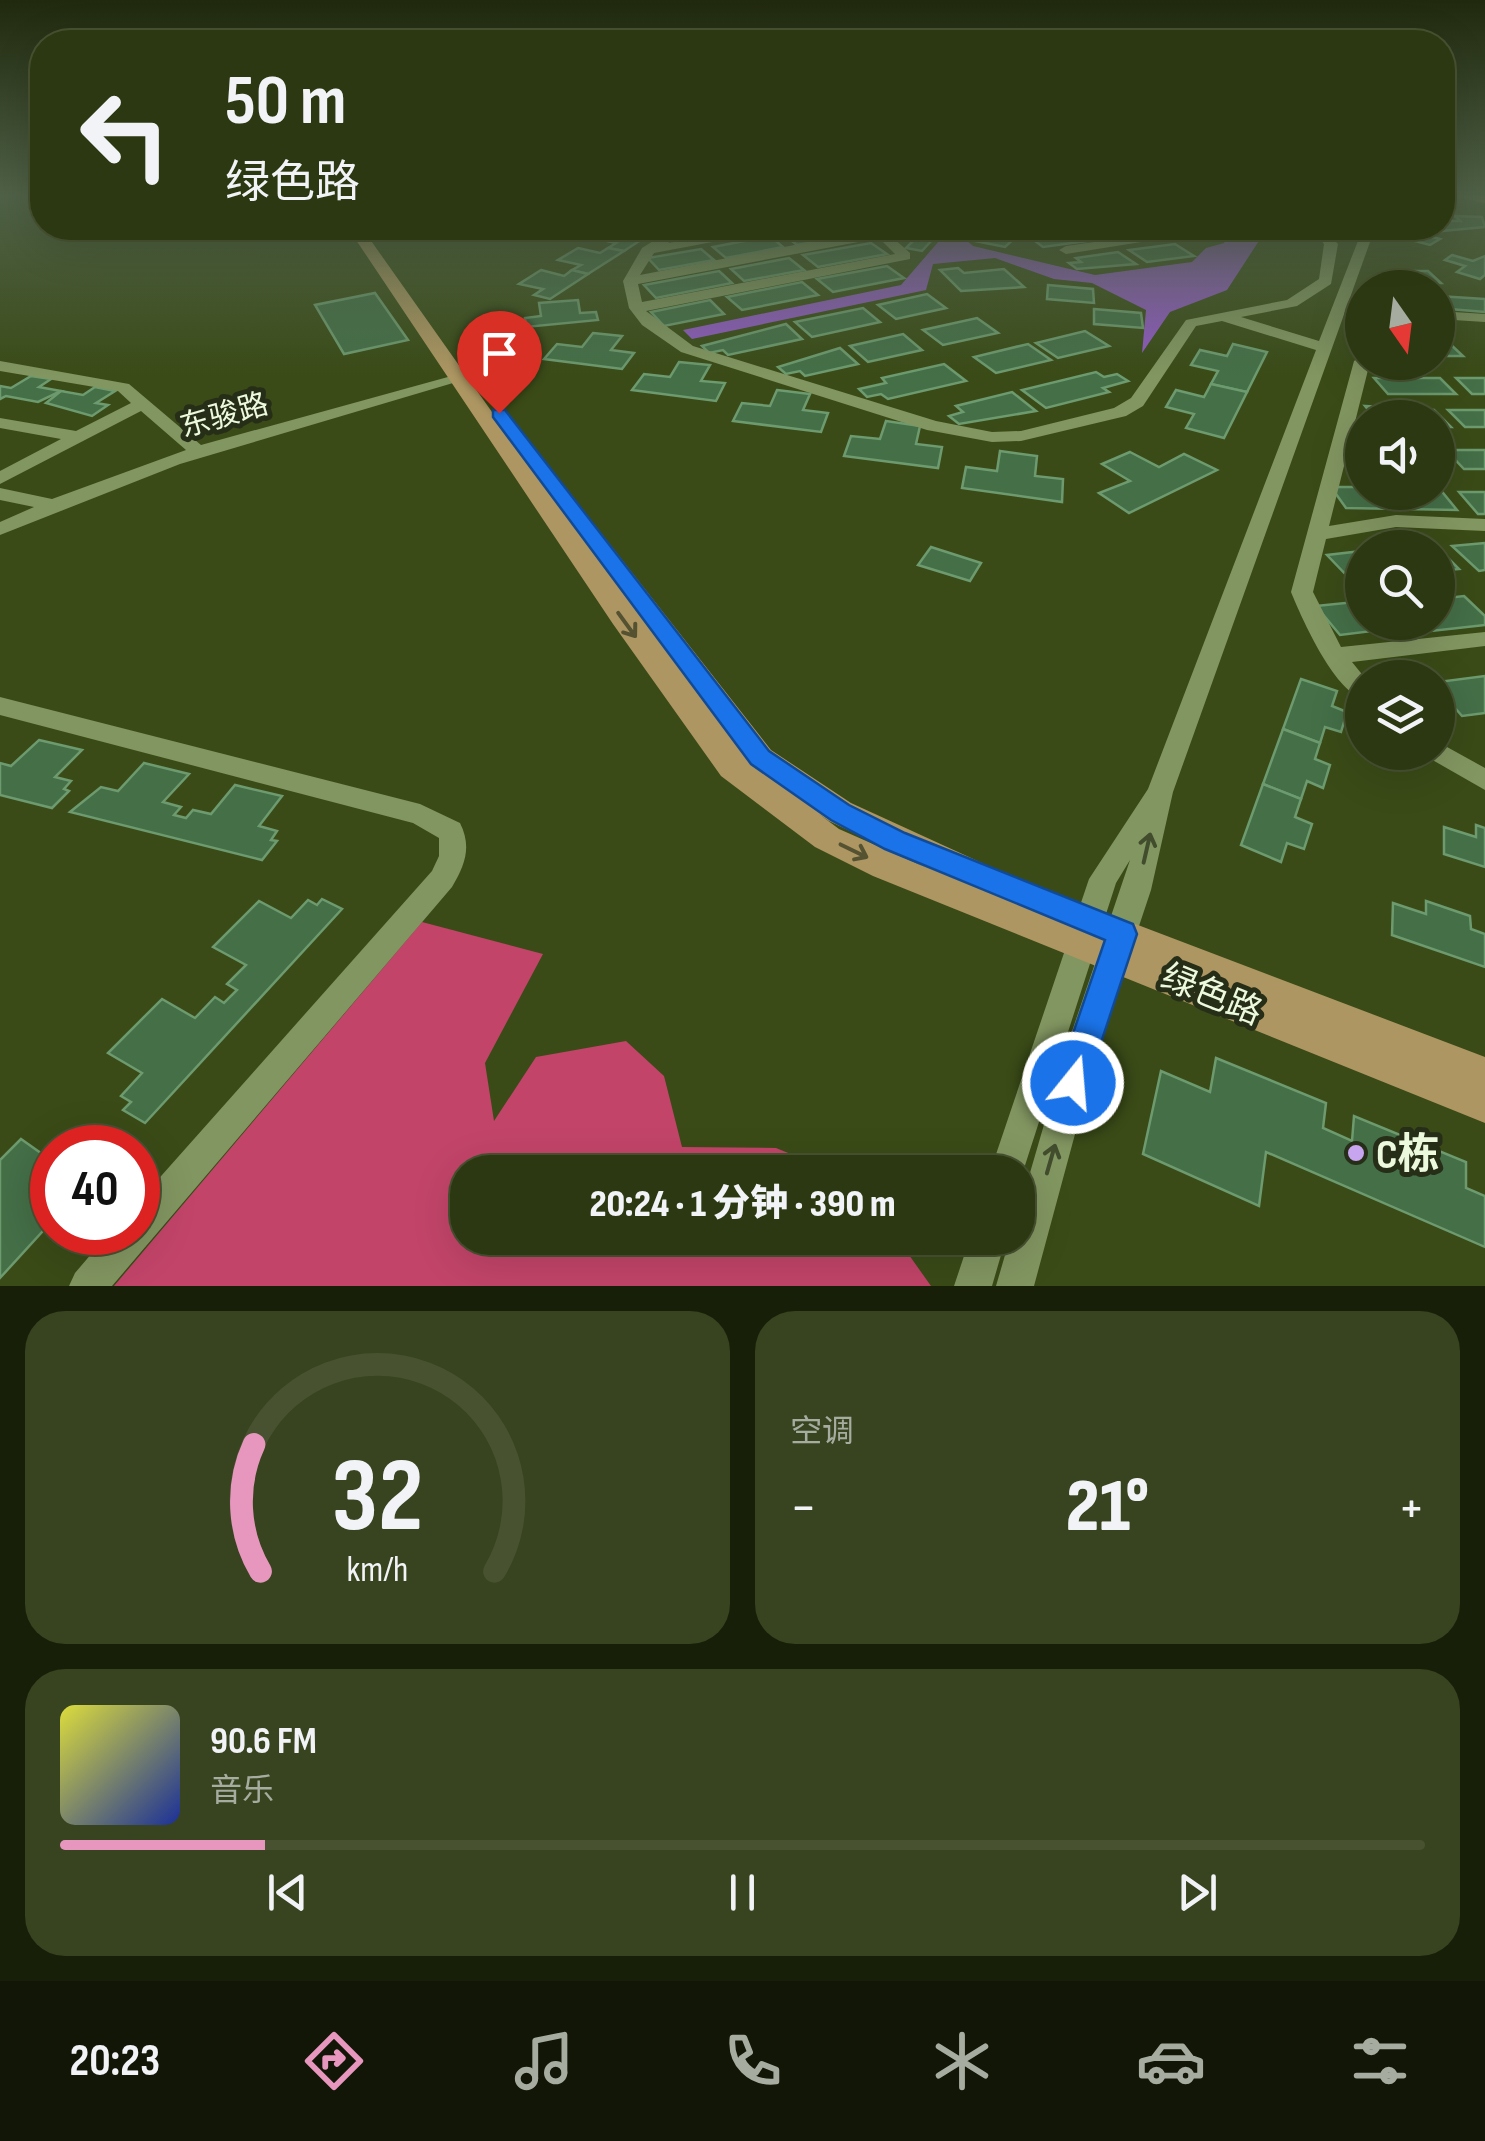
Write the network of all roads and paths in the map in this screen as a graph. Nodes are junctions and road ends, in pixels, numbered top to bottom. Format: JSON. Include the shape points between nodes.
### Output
{"nodes":[{"id":1,"x":375,"y":255,"type":"edge"},
{"id":2,"x":384,"y":255,"type":"edge"},
{"id":3,"x":645,"y":255,"type":"edge"},
{"id":4,"x":756,"y":255,"type":"edge"},
{"id":5,"x":905,"y":255,"type":"edge"},
{"id":6,"x":1329,"y":255,"type":"edge"},
{"id":7,"x":1359,"y":255,"type":"edge"},
{"id":8,"x":630,"y":280,"type":"junction"},
{"id":9,"x":1340,"y":307,"type":"junction"},
{"id":10,"x":636,"y":308,"type":"junction"},
{"id":11,"x":1345,"y":308,"type":"edge"},
{"id":12,"x":1250,"y":311,"type":"junction"},
{"id":13,"x":1216,"y":314,"type":"junction"},
{"id":14,"x":1455,"y":315,"type":"edge"},
{"id":15,"x":1485,"y":318,"type":"edge"},
{"id":16,"x":1327,"y":342,"type":"junction"},
{"id":17,"x":0,"y":366,"type":"edge"},
{"id":18,"x":464,"y":378,"type":"junction"},
{"id":19,"x":1357,"y":380,"type":"edge"},
{"id":20,"x":142,"y":404,"type":"junction"},
{"id":21,"x":0,"y":423,"type":"edge"},
{"id":22,"x":78,"y":438,"type":"junction"},
{"id":23,"x":197,"y":451,"type":"junction"},
{"id":24,"x":0,"y":478,"type":"edge"},
{"id":25,"x":0,"y":494,"type":"edge"},
{"id":26,"x":54,"y":505,"type":"junction"},
{"id":27,"x":1485,"y":525,"type":"edge"},
{"id":28,"x":0,"y":529,"type":"edge"},
{"id":29,"x":1317,"y":534,"type":"junction"},
{"id":30,"x":1485,"y":639,"type":"edge"},
{"id":31,"x":1334,"y":656,"type":"junction"},
{"id":32,"x":1345,"y":669,"type":"edge"},
{"id":33,"x":0,"y":706,"type":"edge"},
{"id":34,"x":1455,"y":761,"type":"edge"},
{"id":35,"x":1485,"y":780,"type":"edge"},
{"id":36,"x":1160,"y":792,"type":"junction"},
{"id":37,"x":1085,"y":932,"type":"junction"},
{"id":38,"x":1118,"y":945,"type":"junction"},
{"id":39,"x":1485,"y":1076,"type":"edge"},
{"id":40,"x":1485,"y":1103,"type":"edge"},
{"id":41,"x":1013,"y":1155,"type":"edge"},
{"id":42,"x":160,"y":1203,"type":"edge"},
{"id":43,"x":115,"y":1255,"type":"edge"},
{"id":44,"x":983,"y":1255,"type":"edge"},
{"id":45,"x":88,"y":1286,"type":"edge"},
{"id":46,"x":973,"y":1286,"type":"edge"},
{"id":47,"x":1015,"y":1286,"type":"edge"}],
"edges":[{"from":1,"to":18,"type":"main road","name":"绿色路"},
{"from":2,"to":18,"type":"main road","name":"绿色路"},
{"from":3,"to":8,"type":"street"},
{"from":4,"to":8,"type":"street"},
{"from":5,"to":10,"type":"street"},
{"from":6,"to":12,"type":"street","via":[[1326,280],[1292,303]]},
{"from":7,"to":9,"type":"street"},
{"from":8,"to":10,"type":"street"},
{"from":9,"to":11,"type":"street"},
{"from":9,"to":16,"type":"street"},
{"from":10,"to":13,"type":"street","via":[[664,336],[714,360],[933,426],[992,437],[1120,412],[1136,402],[1183,328]]},
{"from":12,"to":13,"type":"street"},
{"from":12,"to":16,"type":"street"},
{"from":13,"to":16,"type":"street"},
{"from":14,"to":15,"type":"street"},
{"from":16,"to":36,"type":"street"},
{"from":17,"to":20,"type":"street","via":[[123,387]]},
{"from":18,"to":23,"type":"street","name":"东骏路"},
{"from":18,"to":37,"type":"main road","name":"绿色路","via":[[732,768],[827,838],[885,866]]},
{"from":19,"to":29,"type":"street"},
{"from":20,"to":22,"type":"street"},
{"from":20,"to":23,"type":"street"},
{"from":21,"to":22,"type":"street"},
{"from":22,"to":24,"type":"street"},
{"from":23,"to":26,"type":"street","name":"东骏路"},
{"from":25,"to":26,"type":"street"},
{"from":26,"to":28,"type":"street","name":"东骏路"},
{"from":27,"to":29,"type":"street","via":[[1396,521]]},
{"from":29,"to":31,"type":"street","via":[[1302,592]]},
{"from":30,"to":31,"type":"street"},
{"from":31,"to":32,"type":"street"},
{"from":33,"to":42,"type":"street","via":[[420,814],[438,820],[455,846],[442,880]]},
{"from":34,"to":35,"type":"street"},
{"from":36,"to":37,"type":"street","via":[[1103,878]]},
{"from":38,"to":36,"type":"street","one_way":true},
{"from":37,"to":38,"type":"main road","name":"绿色路"},
{"from":37,"to":41,"type":"street"},
{"from":38,"to":39,"type":"main road","name":"绿色路"},
{"from":38,"to":40,"type":"main road","name":"绿色路"},
{"from":47,"to":38,"type":"street","one_way":true},
{"from":43,"to":45,"type":"street"},
{"from":44,"to":46,"type":"street"}]}
